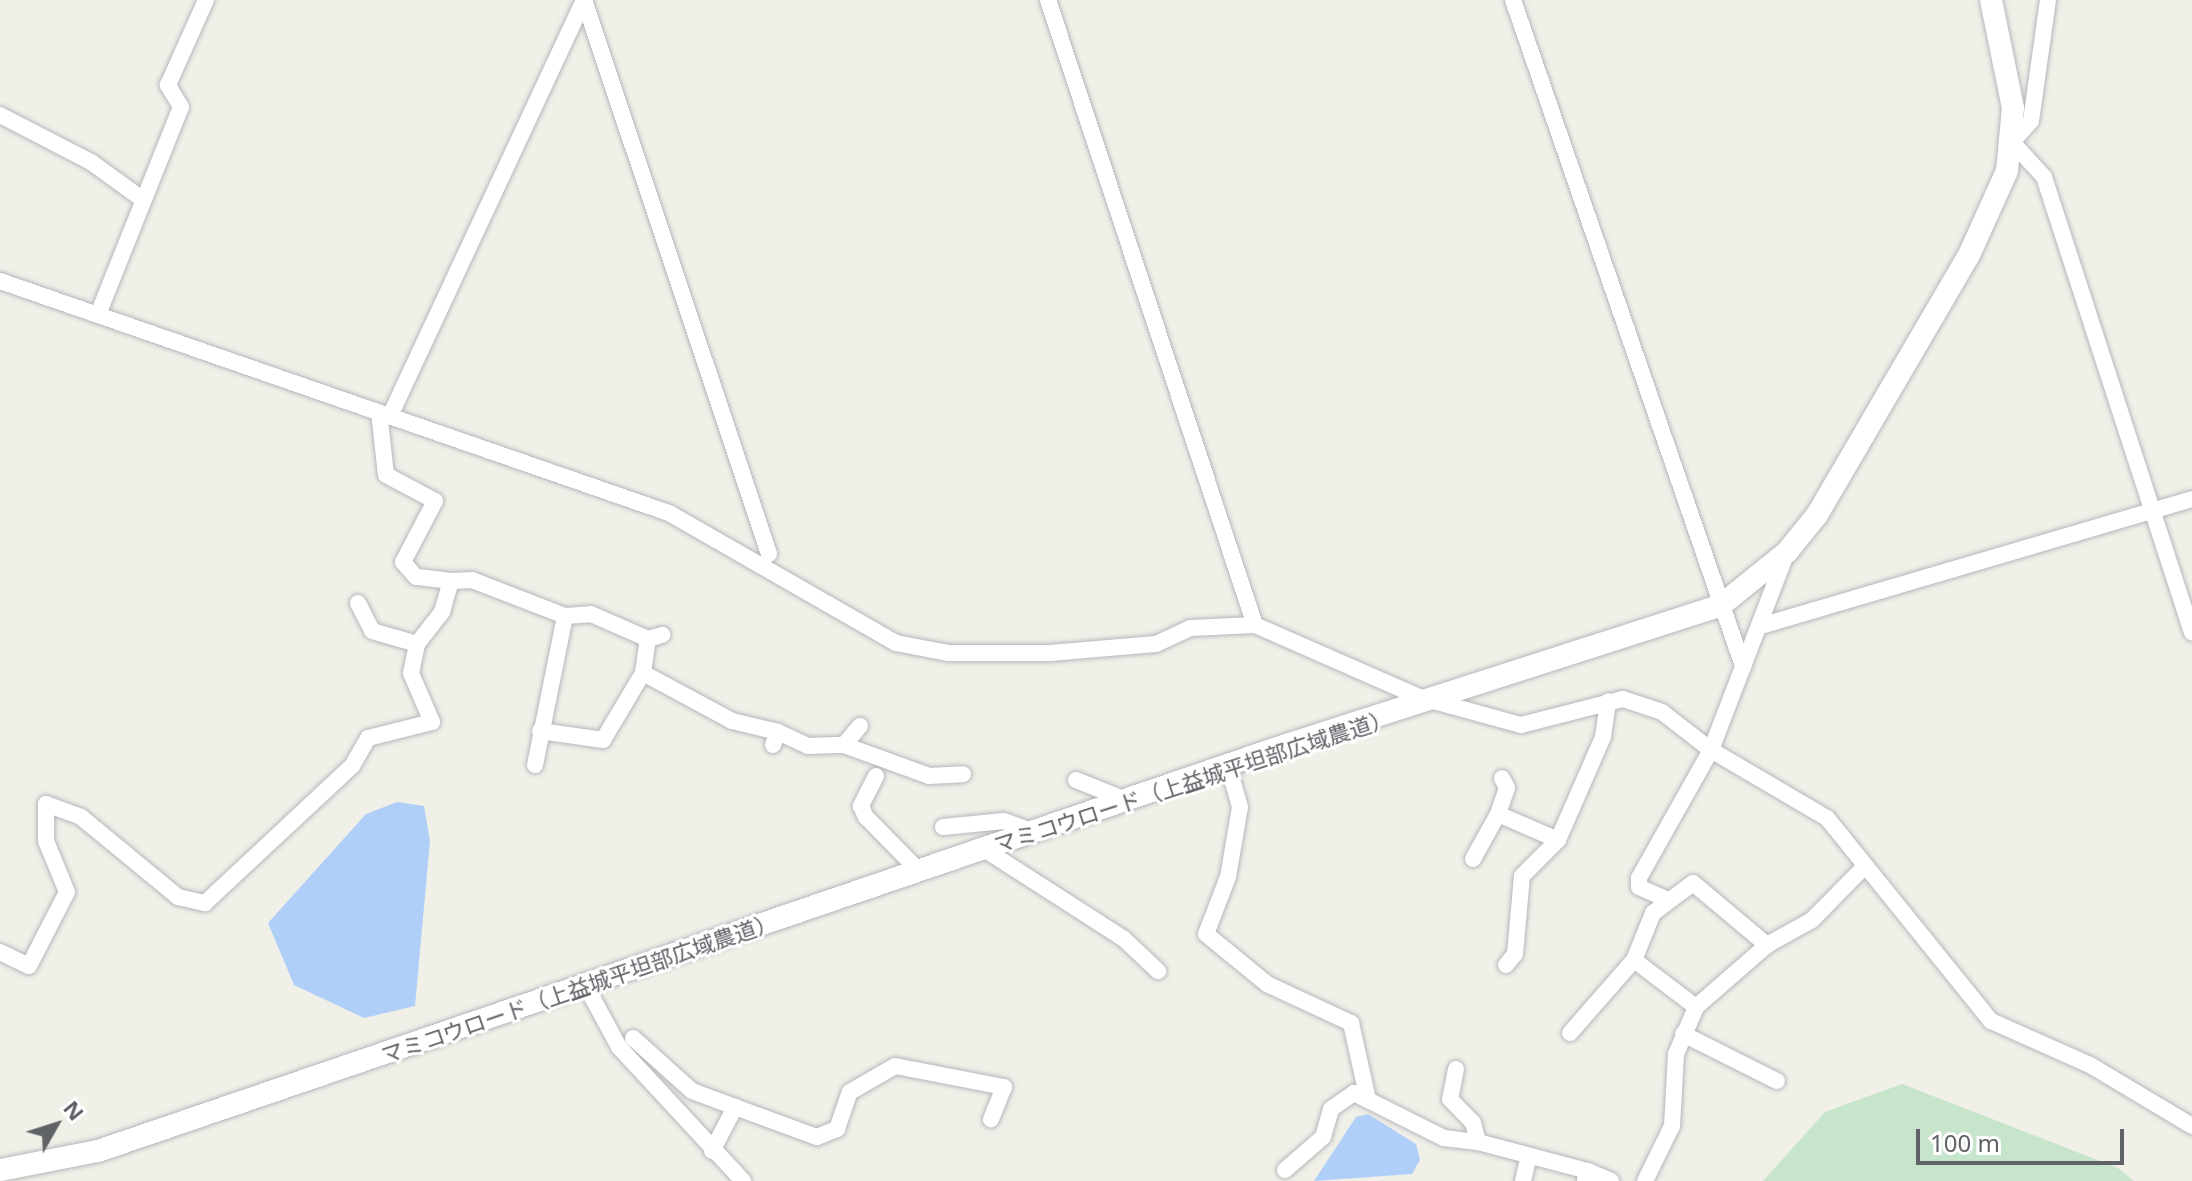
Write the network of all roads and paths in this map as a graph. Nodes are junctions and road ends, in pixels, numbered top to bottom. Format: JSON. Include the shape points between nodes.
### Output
{"nodes":[{"id":1,"x":206,"y":0,"type":"edge"},
{"id":2,"x":584,"y":0,"type":"edge"},
{"id":3,"x":1048,"y":0,"type":"edge"},
{"id":4,"x":1513,"y":0,"type":"edge"},
{"id":5,"x":1991,"y":0,"type":"edge"},
{"id":6,"x":2048,"y":0,"type":"edge"},
{"id":7,"x":0,"y":115,"type":"edge"},
{"id":8,"x":2012,"y":142,"type":"junction"},
{"id":9,"x":142,"y":199,"type":"junction"},
{"id":10,"x":0,"y":281,"type":"edge"},
{"id":11,"x":99,"y":312,"type":"junction"},
{"id":12,"x":385,"y":414,"type":"junction"},
{"id":13,"x":2192,"y":499,"type":"edge"},
{"id":14,"x":2153,"y":513,"type":"junction"},
{"id":15,"x":1787,"y":552,"type":"junction"},
{"id":16,"x":769,"y":554,"type":"dead end"},
{"id":17,"x":451,"y":581,"type":"junction"},
{"id":18,"x":358,"y":603,"type":"dead end"},
{"id":19,"x":1720,"y":606,"type":"junction"},
{"id":20,"x":565,"y":616,"type":"junction"},
{"id":21,"x":1255,"y":625,"type":"junction"},
{"id":22,"x":1764,"y":625,"type":"junction"},
{"id":23,"x":2192,"y":633,"type":"edge"},
{"id":24,"x":417,"y":644,"type":"junction"},
{"id":25,"x":1743,"y":666,"type":"junction"},
{"id":26,"x":643,"y":673,"type":"junction"},
{"id":27,"x":1445,"y":700,"type":"junction"},
{"id":28,"x":1608,"y":701,"type":"junction"},
{"id":29,"x":860,"y":726,"type":"dead end"},
{"id":30,"x":540,"y":731,"type":"junction"},
{"id":31,"x":844,"y":745,"type":"junction"},
{"id":32,"x":1711,"y":750,"type":"junction"},
{"id":33,"x":535,"y":765,"type":"dead end"},
{"id":34,"x":1228,"y":765,"type":"junction"},
{"id":35,"x":963,"y":774,"type":"dead end"},
{"id":36,"x":876,"y":776,"type":"dead end"},
{"id":37,"x":1502,"y":778,"type":"dead end"},
{"id":38,"x":1076,"y":780,"type":"dead end"},
{"id":39,"x":1126,"y":800,"type":"junction"},
{"id":40,"x":1498,"y":814,"type":"junction"},
{"id":41,"x":943,"y":827,"type":"dead end"},
{"id":42,"x":1035,"y":832,"type":"junction"},
{"id":43,"x":1558,"y":840,"type":"junction"},
{"id":44,"x":984,"y":849,"type":"junction"},
{"id":45,"x":1473,"y":859,"type":"dead end"},
{"id":46,"x":1864,"y":867,"type":"junction"},
{"id":47,"x":919,"y":871,"type":"junction"},
{"id":48,"x":1666,"y":899,"type":"junction"},
{"id":49,"x":1767,"y":945,"type":"junction"},
{"id":50,"x":0,"y":952,"type":"edge"},
{"id":51,"x":1634,"y":960,"type":"junction"},
{"id":52,"x":1506,"y":965,"type":"dead end"},
{"id":53,"x":1158,"y":971,"type":"dead end"},
{"id":54,"x":586,"y":986,"type":"junction"},
{"id":55,"x":1696,"y":1007,"type":"junction"},
{"id":56,"x":1570,"y":1033,"type":"dead end"},
{"id":57,"x":1683,"y":1034,"type":"junction"},
{"id":58,"x":633,"y":1038,"type":"dead end"},
{"id":59,"x":1456,"y":1069,"type":"dead end"},
{"id":60,"x":1777,"y":1081,"type":"dead end"},
{"id":61,"x":1367,"y":1095,"type":"junction"},
{"id":62,"x":735,"y":1107,"type":"junction"},
{"id":63,"x":991,"y":1119,"type":"dead end"},
{"id":64,"x":2192,"y":1126,"type":"edge"},
{"id":65,"x":1478,"y":1142,"type":"junction"},
{"id":66,"x":712,"y":1151,"type":"junction"},
{"id":67,"x":1529,"y":1156,"type":"junction"},
{"id":68,"x":0,"y":1170,"type":"edge"},
{"id":69,"x":1285,"y":1170,"type":"dead end"},
{"id":70,"x":1586,"y":1176,"type":"edge"},
{"id":71,"x":743,"y":1181,"type":"edge"},
{"id":72,"x":1523,"y":1181,"type":"edge"},
{"id":73,"x":1611,"y":1181,"type":"edge"},
{"id":74,"x":1645,"y":1181,"type":"edge"}],
"edges":[{"from":1,"to":9,"type":"street","via":[[168,85],[181,107]]},
{"from":2,"to":12,"type":"street"},
{"from":2,"to":16,"type":"street"},
{"from":3,"to":21,"type":"street"},
{"from":4,"to":19,"type":"street"},
{"from":5,"to":8,"type":"street","name":"マミコウロード（上益城平坦部広域農道）","via":[[2006,59]]},
{"from":6,"to":8,"type":"street","via":[[2031,121]]},
{"from":7,"to":9,"type":"street","via":[[91,162]]},
{"from":8,"to":14,"type":"street","via":[[2044,177]]},
{"from":8,"to":15,"type":"street","name":"マミコウロード（上益城平坦部広域農道）","via":[[1969,255],[1817,515]]},
{"from":9,"to":11,"type":"street"},
{"from":10,"to":11,"type":"street"},
{"from":11,"to":12,"type":"street"},
{"from":12,"to":17,"type":"street","via":[[386,475],[440,498],[403,562],[416,577]]},
{"from":12,"to":21,"type":"street","via":[[669,513],[896,643],[949,653],[1050,653],[1156,644],[1191,628]]},
{"from":13,"to":14,"type":"street"},
{"from":14,"to":22,"type":"street"},
{"from":14,"to":23,"type":"street"},
{"from":15,"to":19,"type":"street","name":"マミコウロード（上益城平坦部広域農道）"},
{"from":15,"to":22,"type":"street"},
{"from":17,"to":20,"type":"street","via":[[472,580]]},
{"from":17,"to":24,"type":"street","via":[[442,612]]},
{"from":18,"to":24,"type":"street","via":[[372,631]]},
{"from":19,"to":25,"type":"street"},
{"from":19,"to":27,"type":"street","name":"マミコウロード（上益城平坦部広域農道）"},
{"from":20,"to":26,"type":"street","via":[[591,614],[655,637]]},
{"from":20,"to":30,"type":"street"},
{"from":21,"to":27,"type":"street","via":[[1419,697]]},
{"from":22,"to":25,"type":"street"},
{"from":24,"to":50,"type":"street","via":[[411,673],[432,722],[368,738],[352,766],[205,903],[178,897],[81,817],[46,804],[46,841],[67,892],[40,956],[18,966]]},
{"from":25,"to":32,"type":"street"},
{"from":26,"to":30,"type":"street","via":[[603,740]]},
{"from":26,"to":31,"type":"street","via":[[732,721],[776,738],[808,746]]},
{"from":27,"to":28,"type":"street","via":[[1532,726]]},
{"from":27,"to":34,"type":"street","name":"マミコウロード（上益城平坦部広域農道）"},
{"from":28,"to":32,"type":"street","via":[[1662,712]]},
{"from":28,"to":43,"type":"street","via":[[1603,737]]},
{"from":29,"to":31,"type":"street"},
{"from":30,"to":33,"type":"street"},
{"from":31,"to":35,"type":"street","via":[[929,776]]},
{"from":32,"to":46,"type":"street","via":[[1827,818]]},
{"from":32,"to":48,"type":"street","via":[[1639,878],[1639,887]]},
{"from":34,"to":39,"type":"street","name":"マミコウロード（上益城平坦部広域農道）"},
{"from":34,"to":61,"type":"street","via":[[1240,807],[1228,877],[1206,934],[1267,984],[1351,1023]]},
{"from":36,"to":47,"type":"street","via":[[861,806]]},
{"from":37,"to":40,"type":"street","via":[[1507,788]]},
{"from":38,"to":39,"type":"street"},
{"from":39,"to":42,"type":"street","name":"マミコウロード（上益城平坦部広域農道）"},
{"from":40,"to":43,"type":"street"},
{"from":40,"to":45,"type":"street"},
{"from":41,"to":42,"type":"street","via":[[1004,821]]},
{"from":42,"to":44,"type":"street","name":"マミコウロード（上益城平坦部広域農道）"},
{"from":43,"to":52,"type":"street","via":[[1522,876],[1515,954]]},
{"from":44,"to":47,"type":"street","name":"マミコウロード（上益城平坦部広域農道）"},
{"from":44,"to":53,"type":"street","via":[[1124,939]]},
{"from":46,"to":49,"type":"street","via":[[1812,920]]},
{"from":46,"to":64,"type":"street","via":[[1991,1021],[2090,1065]]},
{"from":47,"to":54,"type":"street","name":"マミコウロード（上益城平坦部広域農道）"},
{"from":48,"to":49,"type":"street","via":[[1693,883]]},
{"from":48,"to":51,"type":"street"},
{"from":49,"to":55,"type":"street"},
{"from":51,"to":55,"type":"street"},
{"from":51,"to":56,"type":"street"},
{"from":54,"to":66,"type":"street","via":[[619,1047]]},
{"from":54,"to":68,"type":"street","name":"マミコウロード（上益城平坦部広域農道）","via":[[98,1151]]},
{"from":55,"to":57,"type":"street"},
{"from":57,"to":60,"type":"street"},
{"from":57,"to":74,"type":"street","via":[[1672,1126]]},
{"from":58,"to":62,"type":"street","via":[[692,1091]]},
{"from":59,"to":65,"type":"street","via":[[1450,1099],[1473,1123]]},
{"from":61,"to":65,"type":"street","via":[[1444,1138]]},
{"from":61,"to":69,"type":"street","via":[[1341,1100],[1325,1118],[1323,1137]]},
{"from":62,"to":63,"type":"street","via":[[817,1137],[837,1129],[850,1092],[895,1066],[1004,1087]]},
{"from":62,"to":66,"type":"street"},
{"from":65,"to":67,"type":"street"},
{"from":66,"to":71,"type":"street"},
{"from":67,"to":70,"type":"street"},
{"from":67,"to":72,"type":"street"},
{"from":70,"to":73,"type":"street"}]}
